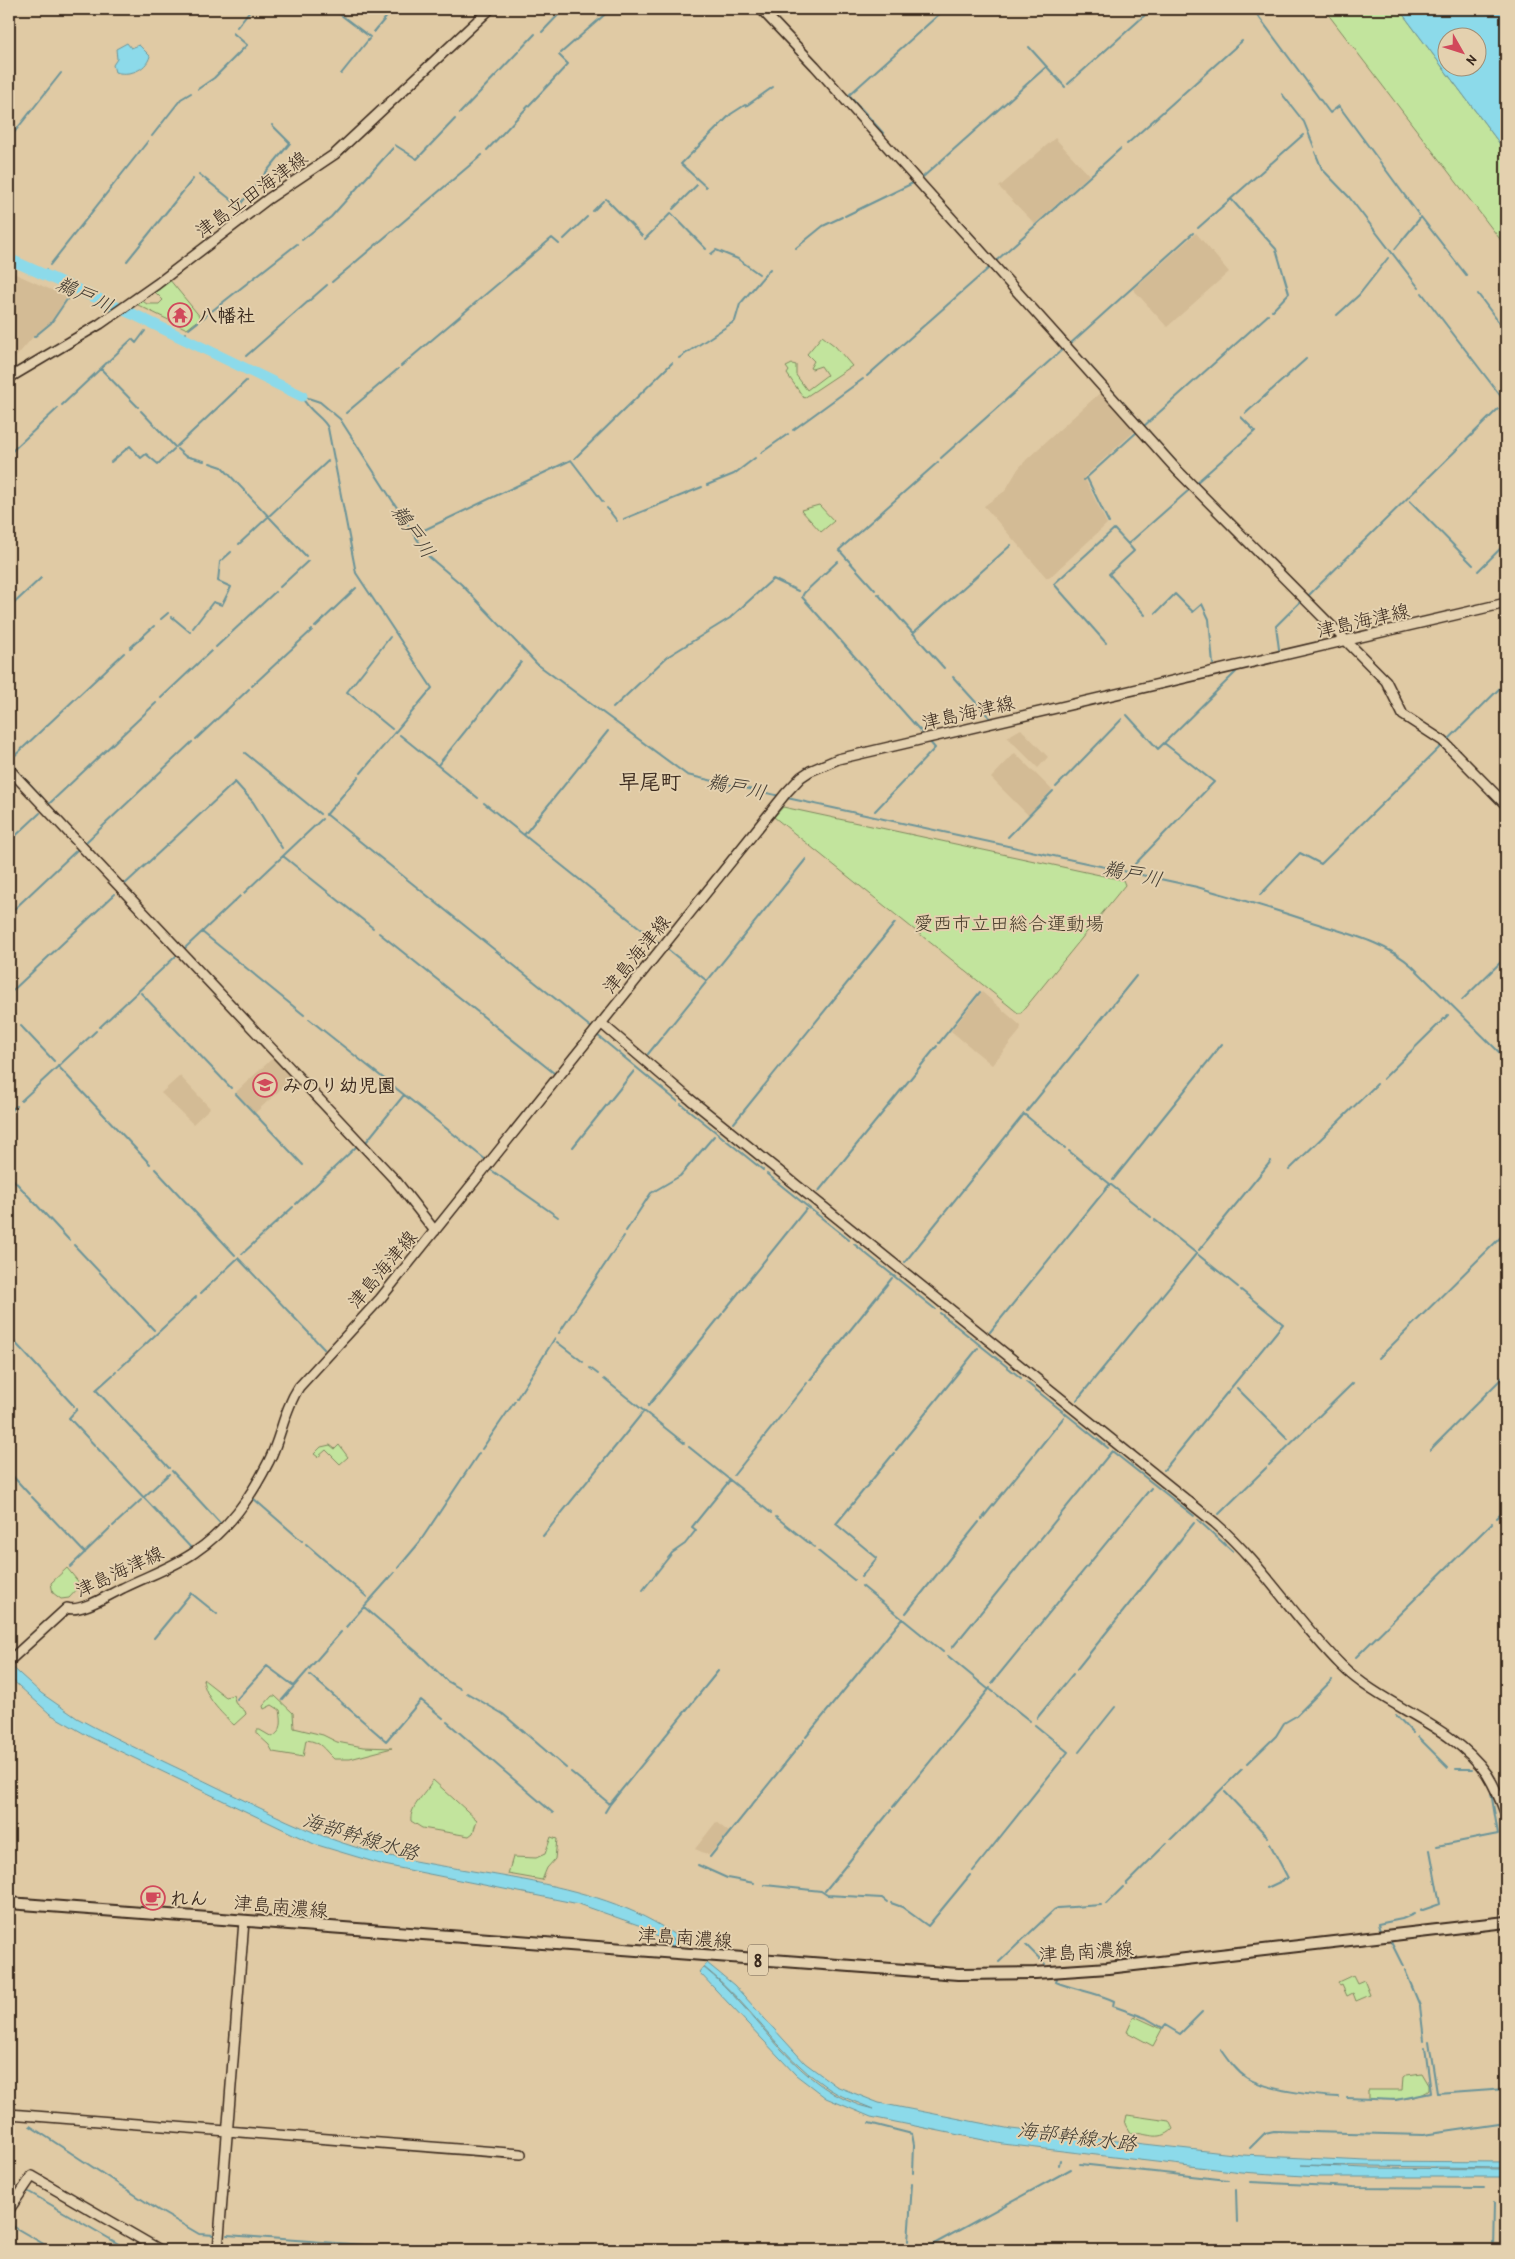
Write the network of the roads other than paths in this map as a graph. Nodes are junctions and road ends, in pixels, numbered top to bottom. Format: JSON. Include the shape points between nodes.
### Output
{"nodes":[{"id":1,"x":490,"y":9,"type":"edge"},
{"id":2,"x":761,"y":9,"type":"edge"},
{"id":3,"x":9,"y":378,"type":"edge"},
{"id":4,"x":1506,"y":603,"type":"edge"},
{"id":5,"x":1346,"y":641,"type":"junction"},
{"id":6,"x":9,"y":770,"type":"edge"},
{"id":7,"x":1506,"y":805,"type":"edge"},
{"id":8,"x":601,"y":1024,"type":"junction"},
{"id":9,"x":435,"y":1232,"type":"junction"},
{"id":10,"x":9,"y":1661,"type":"edge"},
{"id":11,"x":1506,"y":1815,"type":"edge"},
{"id":12,"x":9,"y":1903,"type":"edge"},
{"id":13,"x":244,"y":1920,"type":"junction"},
{"id":14,"x":1506,"y":1922,"type":"edge"},
{"id":15,"x":9,"y":2114,"type":"edge"},
{"id":16,"x":228,"y":2130,"type":"junction"},
{"id":17,"x":521,"y":2154,"type":"dead end"},
{"id":18,"x":9,"y":2210,"type":"edge"},
{"id":19,"x":160,"y":2250,"type":"edge"},
{"id":20,"x":218,"y":2250,"type":"edge"}],
"edges":[{"from":1,"to":3,"type":"street","name":"津島立田海津線","via":[[350,142],[268,199],[129,304]]},
{"from":2,"to":5,"type":"street","via":[[814,64],[1177,470]]},
{"from":4,"to":5,"type":"street","name":"津島海津線"},
{"from":5,"to":7,"type":"street","via":[[1386,681],[1404,715],[1443,741]]},
{"from":5,"to":8,"type":"street","name":"津島海津線","via":[[838,759],[801,777]]},
{"from":6,"to":9,"type":"street","via":[[396,1181]]},
{"from":8,"to":9,"type":"street","name":"津島海津線"},
{"from":8,"to":11,"type":"street","via":[[1215,1523],[1247,1554],[1319,1643],[1343,1667],[1451,1739],[1476,1761],[1494,1787]]},
{"from":9,"to":10,"type":"street","name":"津島海津線","via":[[380,1299],[299,1387],[270,1460],[246,1502],[224,1528],[194,1553],[94,1602],[73,1610],[67,1608]]},
{"from":12,"to":13,"type":"main road","name":"津島南濃線","number":"8"},
{"from":13,"to":14,"type":"main road","name":"津島南濃線","number":"8","via":[[958,1974],[1108,1968]]},
{"from":13,"to":16,"type":"street"},
{"from":15,"to":16,"type":"street"},
{"from":16,"to":17,"type":"street"},
{"from":16,"to":20,"type":"street"},
{"from":18,"to":19,"type":"street","via":[[32,2176]]}]}
